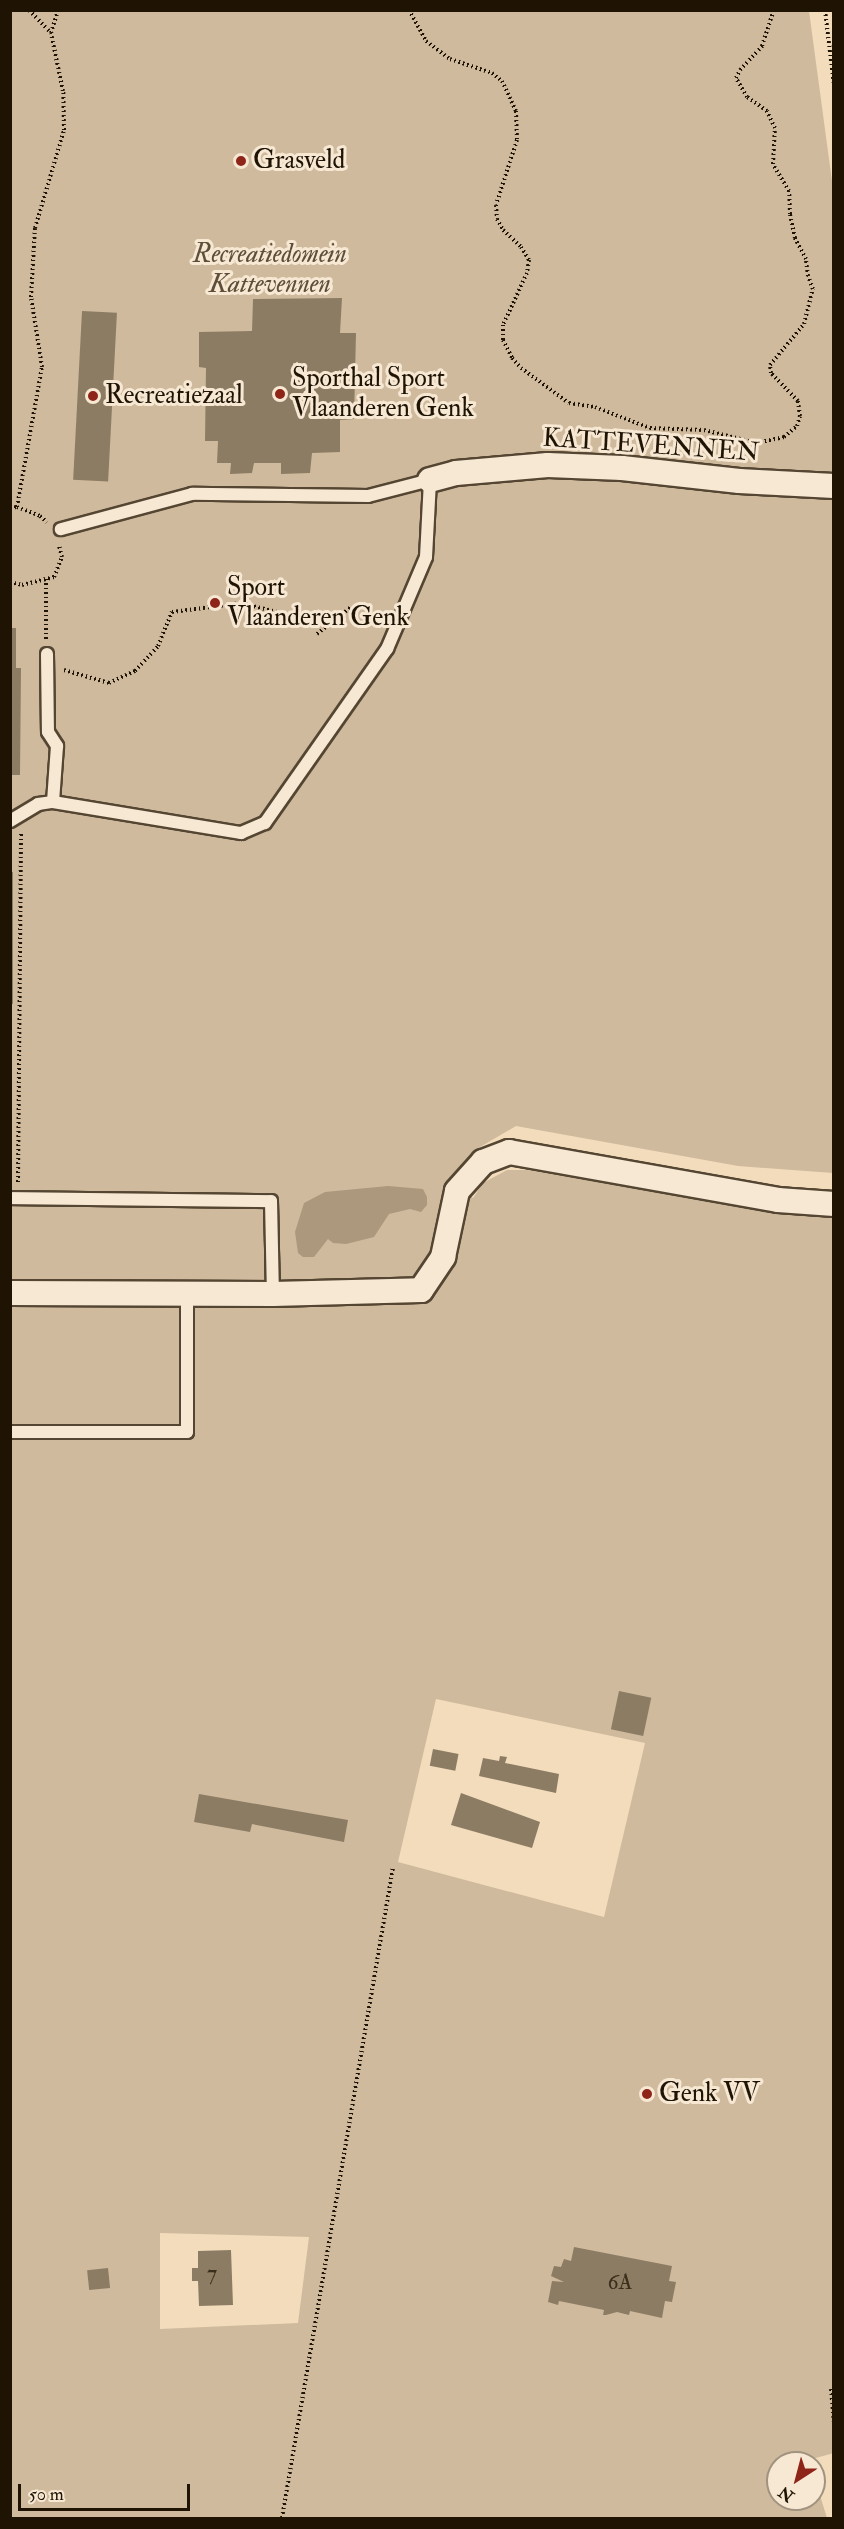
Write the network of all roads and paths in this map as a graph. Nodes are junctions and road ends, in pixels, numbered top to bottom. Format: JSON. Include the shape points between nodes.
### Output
{"nodes":[{"id":1,"x":29,"y":10,"type":"edge"},
{"id":2,"x":58,"y":10,"type":"edge"},
{"id":3,"x":408,"y":10,"type":"edge"},
{"id":4,"x":774,"y":10,"type":"edge"},
{"id":5,"x":825,"y":10,"type":"edge"},
{"id":6,"x":51,"y":33,"type":"junction"},
{"id":7,"x":834,"y":86,"type":"edge"},
{"id":8,"x":430,"y":480,"type":"junction"},
{"id":9,"x":834,"y":486,"type":"edge"},
{"id":10,"x":17,"y":507,"type":"junction"},
{"id":11,"x":10,"y":508,"type":"edge"},
{"id":12,"x":58,"y":530,"type":"junction"},
{"id":13,"x":46,"y":579,"type":"junction"},
{"id":14,"x":10,"y":582,"type":"edge"},
{"id":15,"x":351,"y":607,"type":"dead end"},
{"id":16,"x":329,"y":625,"type":"junction"},
{"id":17,"x":317,"y":634,"type":"dead end"},
{"id":18,"x":48,"y":660,"type":"junction"},
{"id":19,"x":53,"y":802,"type":"junction"},
{"id":20,"x":16,"y":817,"type":"edge"},
{"id":21,"x":14,"y":1198,"type":"edge"},
{"id":22,"x":834,"y":1204,"type":"edge"},
{"id":23,"x":10,"y":1293,"type":"edge"},
{"id":24,"x":188,"y":1294,"type":"junction"},
{"id":25,"x":273,"y":1294,"type":"junction"},
{"id":26,"x":10,"y":1432,"type":"edge"},
{"id":27,"x":393,"y":1867,"type":"dead end"},
{"id":28,"x":831,"y":2389,"type":"dead end"},
{"id":29,"x":834,"y":2425,"type":"edge"},
{"id":30,"x":282,"y":2518,"type":"edge"}],
"edges":[{"from":1,"to":6,"type":"path"},
{"from":2,"to":6,"type":"path"},
{"from":3,"to":4,"type":"path","via":[[426,41],[450,58],[492,73],[502,81],[516,111],[517,140],[496,205],[502,230],[529,260],[503,325],[503,340],[512,358],[569,403],[595,407],[650,428],[704,430],[756,443],[784,437],[797,426],[798,401],[771,373],[770,365],[804,324],[813,289],[806,259],[795,238],[789,191],[773,164],[775,128],[767,111],[747,97],[736,78],[762,46]]},
{"from":5,"to":7,"type":"path"},
{"from":6,"to":10,"type":"path","via":[[63,91],[64,130],[35,228],[31,297],[42,368]]},
{"from":8,"to":9,"type":"street","name":"KATTEVENNEN","via":[[456,473],[548,465]]},
{"from":8,"to":12,"type":"lane","via":[[368,496],[192,494]]},
{"from":8,"to":19,"type":"lane","via":[[426,557],[387,649],[264,823],[241,833]]},
{"from":10,"to":11,"type":"path"},
{"from":10,"to":12,"type":"path","via":[[40,516]]},
{"from":12,"to":13,"type":"path","via":[[62,557],[54,577]]},
{"from":13,"to":14,"type":"path","via":[[22,585]]},
{"from":13,"to":18,"type":"path"},
{"from":15,"to":16,"type":"path"},
{"from":16,"to":17,"type":"path"},
{"from":16,"to":18,"type":"path","via":[[241,603],[172,612],[158,646],[135,671],[109,683]]},
{"from":18,"to":19,"type":"lane","via":[[48,732],[57,746]]},
{"from":19,"to":20,"type":"lane","via":[[38,804]]},
{"from":20,"to":21,"type":"path"},
{"from":21,"to":25,"type":"lane","via":[[271,1201]]},
{"from":22,"to":25,"type":"street","via":[[778,1200],[508,1152],[483,1162],[457,1191],[443,1257],[421,1290]]},
{"from":23,"to":24,"type":"street"},
{"from":24,"to":25,"type":"street"},
{"from":24,"to":26,"type":"lane","via":[[187,1432]]},
{"from":27,"to":30,"type":"path"},
{"from":28,"to":29,"type":"path"}]}
